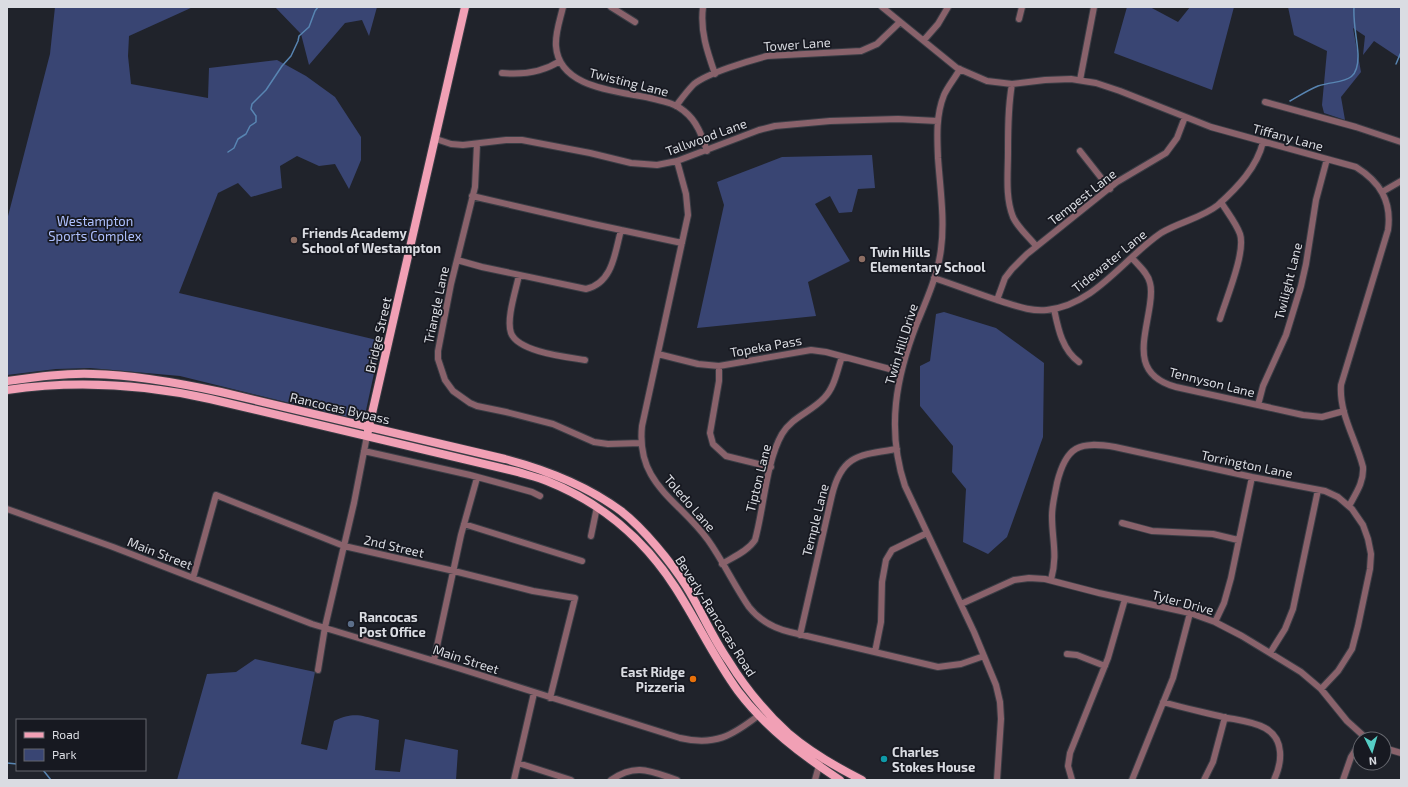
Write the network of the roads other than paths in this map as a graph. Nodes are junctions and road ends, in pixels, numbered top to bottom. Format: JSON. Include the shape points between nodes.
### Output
{"nodes":[{"id":1,"x":465,"y":7,"type":"edge"},
{"id":2,"x":564,"y":7,"type":"edge"},
{"id":3,"x":610,"y":7,"type":"edge"},
{"id":4,"x":703,"y":7,"type":"edge"},
{"id":5,"x":882,"y":7,"type":"edge"},
{"id":6,"x":948,"y":7,"type":"edge"},
{"id":7,"x":1022,"y":7,"type":"edge"},
{"id":8,"x":1094,"y":7,"type":"edge"},
{"id":9,"x":1019,"y":19,"type":"dead end"},
{"id":10,"x":635,"y":22,"type":"dead end"},
{"id":11,"x":900,"y":22,"type":"junction"},
{"id":12,"x":924,"y":40,"type":"junction"},
{"id":13,"x":560,"y":61,"type":"junction"},
{"id":14,"x":960,"y":70,"type":"junction"},
{"id":15,"x":502,"y":73,"type":"dead end"},
{"id":16,"x":715,"y":74,"type":"junction"},
{"id":17,"x":1080,"y":80,"type":"junction"},
{"id":18,"x":1012,"y":84,"type":"junction"},
{"id":19,"x":1265,"y":102,"type":"dead end"},
{"id":20,"x":676,"y":106,"type":"junction"},
{"id":21,"x":1185,"y":118,"type":"junction"},
{"id":22,"x":938,"y":121,"type":"junction"},
{"id":23,"x":436,"y":139,"type":"junction"},
{"id":24,"x":1263,"y":142,"type":"junction"},
{"id":25,"x":1401,"y":142,"type":"edge"},
{"id":26,"x":477,"y":144,"type":"junction"},
{"id":27,"x":707,"y":150,"type":"junction"},
{"id":28,"x":1080,"y":150,"type":"dead end"},
{"id":29,"x":1327,"y":159,"type":"junction"},
{"id":30,"x":677,"y":161,"type":"junction"},
{"id":31,"x":1401,"y":181,"type":"edge"},
{"id":32,"x":1110,"y":189,"type":"junction"},
{"id":33,"x":1382,"y":192,"type":"junction"},
{"id":34,"x":472,"y":196,"type":"junction"},
{"id":35,"x":1221,"y":202,"type":"junction"},
{"id":36,"x":621,"y":230,"type":"junction"},
{"id":37,"x":682,"y":243,"type":"junction"},
{"id":38,"x":1036,"y":246,"type":"junction"},
{"id":39,"x":1132,"y":258,"type":"junction"},
{"id":40,"x":457,"y":260,"type":"junction"},
{"id":41,"x":519,"y":275,"type":"junction"},
{"id":42,"x":934,"y":278,"type":"junction"},
{"id":43,"x":997,"y":300,"type":"junction"},
{"id":44,"x":1054,"y":309,"type":"junction"},
{"id":45,"x":1220,"y":319,"type":"dead end"},
{"id":46,"x":658,"y":354,"type":"junction"},
{"id":47,"x":842,"y":357,"type":"junction"},
{"id":48,"x":585,"y":360,"type":"dead end"},
{"id":49,"x":1079,"y":362,"type":"dead end"},
{"id":50,"x":719,"y":366,"type":"junction"},
{"id":51,"x":901,"y":372,"type":"junction"},
{"id":52,"x":7,"y":381,"type":"edge"},
{"id":53,"x":7,"y":390,"type":"edge"},
{"id":54,"x":1258,"y":405,"type":"junction"},
{"id":55,"x":1344,"y":411,"type":"junction"},
{"id":56,"x":369,"y":427,"type":"junction"},
{"id":57,"x":367,"y":436,"type":"junction"},
{"id":58,"x":641,"y":443,"type":"junction"},
{"id":59,"x":896,"y":449,"type":"junction"},
{"id":60,"x":364,"y":451,"type":"junction"},
{"id":61,"x":771,"y":467,"type":"junction"},
{"id":62,"x":1252,"y":477,"type":"junction"},
{"id":63,"x":478,"y":478,"type":"junction"},
{"id":64,"x":1318,"y":490,"type":"junction"},
{"id":65,"x":540,"y":496,"type":"dead end"},
{"id":66,"x":1349,"y":506,"type":"junction"},
{"id":67,"x":596,"y":507,"type":"junction"},
{"id":68,"x":7,"y":509,"type":"edge"},
{"id":69,"x":1122,"y":523,"type":"dead end"},
{"id":70,"x":464,"y":524,"type":"junction"},
{"id":71,"x":927,"y":533,"type":"junction"},
{"id":72,"x":646,"y":535,"type":"joint"},
{"id":73,"x":591,"y":536,"type":"dead end"},
{"id":74,"x":1238,"y":540,"type":"junction"},
{"id":75,"x":642,"y":543,"type":"joint"},
{"id":76,"x":344,"y":546,"type":"junction"},
{"id":77,"x":582,"y":561,"type":"dead end"},
{"id":78,"x":722,"y":564,"type":"junction"},
{"id":79,"x":454,"y":571,"type":"junction"},
{"id":80,"x":193,"y":578,"type":"junction"},
{"id":81,"x":1051,"y":580,"type":"junction"},
{"id":82,"x":1125,"y":599,"type":"junction"},
{"id":83,"x":961,"y":604,"type":"junction"},
{"id":84,"x":1190,"y":613,"type":"junction"},
{"id":85,"x":1215,"y":622,"type":"junction"},
{"id":86,"x":325,"y":627,"type":"junction"},
{"id":87,"x":800,"y":635,"type":"junction"},
{"id":88,"x":875,"y":652,"type":"junction"},
{"id":89,"x":1270,"y":653,"type":"junction"},
{"id":90,"x":1067,"y":654,"type":"dead end"},
{"id":91,"x":984,"y":656,"type":"junction"},
{"id":92,"x":434,"y":660,"type":"junction"},
{"id":93,"x":728,"y":661,"type":"junction"},
{"id":94,"x":718,"y":663,"type":"junction"},
{"id":95,"x":1105,"y":666,"type":"junction"},
{"id":96,"x":318,"y":670,"type":"dead end"},
{"id":97,"x":1321,"y":689,"type":"junction"},
{"id":98,"x":534,"y":692,"type":"junction"},
{"id":99,"x":550,"y":698,"type":"junction"},
{"id":100,"x":1163,"y":702,"type":"junction"},
{"id":101,"x":759,"y":715,"type":"junction"},
{"id":102,"x":1224,"y":717,"type":"junction"},
{"id":103,"x":1358,"y":731,"type":"edge"},
{"id":104,"x":1352,"y":755,"type":"edge"},
{"id":105,"x":822,"y":757,"type":"junction"},
{"id":106,"x":518,"y":763,"type":"junction"},
{"id":107,"x":819,"y":766,"type":"junction"},
{"id":108,"x":514,"y":780,"type":"edge"},
{"id":109,"x":571,"y":780,"type":"edge"},
{"id":110,"x":611,"y":780,"type":"edge"},
{"id":111,"x":677,"y":780,"type":"edge"},
{"id":112,"x":815,"y":780,"type":"edge"},
{"id":113,"x":840,"y":780,"type":"edge"},
{"id":114,"x":862,"y":780,"type":"edge"},
{"id":115,"x":998,"y":780,"type":"edge"},
{"id":116,"x":1072,"y":780,"type":"edge"},
{"id":117,"x":1132,"y":780,"type":"edge"},
{"id":118,"x":1204,"y":780,"type":"edge"},
{"id":119,"x":1274,"y":780,"type":"edge"},
{"id":120,"x":1344,"y":780,"type":"edge"}],
"edges":[{"from":1,"to":23,"type":"main road","name":"Bridge Street"},
{"from":2,"to":13,"type":"street","name":"Twisting Lane","via":[[556,40]]},
{"from":3,"to":10,"type":"street"},
{"from":4,"to":16,"type":"street","via":[[704,43]]},
{"from":5,"to":11,"type":"street","name":"Tiffany Lane"},
{"from":6,"to":12,"type":"street"},
{"from":7,"to":9,"type":"street"},
{"from":8,"to":17,"type":"street"},
{"from":11,"to":12,"type":"street","name":"Tiffany Lane"},
{"from":11,"to":16,"type":"street","name":"Tower Lane","via":[[882,40],[866,50],[767,56]]},
{"from":12,"to":14,"type":"street","name":"Tiffany Lane"},
{"from":13,"to":15,"type":"street","via":[[536,72]]},
{"from":13,"to":20,"type":"street","name":"Twisting Lane","via":[[570,74],[581,82]]},
{"from":14,"to":18,"type":"street","name":"Tiffany Lane","via":[[986,81]]},
{"from":14,"to":22,"type":"street","name":"Twin Hill Drive","via":[[944,94]]},
{"from":16,"to":20,"type":"street","name":"Tower Lane","via":[[694,85]]},
{"from":17,"to":18,"type":"street","name":"Tiffany Lane"},
{"from":17,"to":21,"type":"street","name":"Tiffany Lane","via":[[1120,91]]},
{"from":18,"to":38,"type":"street","via":[[1008,119],[1010,203],[1017,224]]},
{"from":19,"to":25,"type":"street"},
{"from":20,"to":27,"type":"street","name":"Twisting Lane","via":[[694,121]]},
{"from":21,"to":24,"type":"street","name":"Tiffany Lane"},
{"from":21,"to":32,"type":"street","name":"Tempest Lane","via":[[1177,138],[1166,153],[1123,178]]},
{"from":22,"to":27,"type":"street","name":"Tallwood Lane","via":[[898,119],[779,125],[758,130]]},
{"from":22,"to":42,"type":"street","name":"Twin Hill Drive","via":[[942,237],[940,258]]},
{"from":23,"to":26,"type":"street","name":"Tallwood Lane","via":[[451,144]]},
{"from":23,"to":56,"type":"main road","name":"Bridge Street"},
{"from":24,"to":29,"type":"street","name":"Tiffany Lane"},
{"from":24,"to":35,"type":"street","name":"Tidewater Lane","via":[[1252,168]]},
{"from":26,"to":30,"type":"street","name":"Tallwood Lane","via":[[522,140],[635,164],[657,165]]},
{"from":26,"to":34,"type":"street","name":"Triangle Lane","via":[[476,180]]},
{"from":27,"to":30,"type":"street","name":"Tallwood Lane"},
{"from":28,"to":32,"type":"street"},
{"from":29,"to":33,"type":"street","name":"Tiffany Lane","via":[[1364,172],[1377,183]]},
{"from":29,"to":54,"type":"street","name":"Twilight Lane","via":[[1317,194],[1301,286],[1286,335],[1263,386]]},
{"from":30,"to":37,"type":"street","name":"Toledo Lane","via":[[687,208],[687,223]]},
{"from":31,"to":33,"type":"street"},
{"from":32,"to":38,"type":"street","name":"Tempest Lane"},
{"from":33,"to":55,"type":"street","name":"Tiffany Lane","via":[[1388,206],[1388,230],[1341,385]]},
{"from":34,"to":36,"type":"street"},
{"from":34,"to":40,"type":"street","name":"Triangle Lane"},
{"from":35,"to":39,"type":"street","name":"Tidewater Lane","via":[[1207,212],[1161,233]]},
{"from":35,"to":45,"type":"street","via":[[1240,233],[1242,245]]},
{"from":36,"to":37,"type":"street"},
{"from":36,"to":41,"type":"street","via":[[608,274],[591,288],[574,288]]},
{"from":37,"to":46,"type":"street","name":"Toledo Lane"},
{"from":38,"to":43,"type":"street","name":"Tempest Lane","via":[[1008,274]]},
{"from":39,"to":44,"type":"street","name":"Tidewater Lane","via":[[1084,297]]},
{"from":39,"to":54,"type":"street","name":"Tennyson Lane","via":[[1150,283],[1151,296],[1144,352],[1146,364],[1152,375],[1176,387]]},
{"from":40,"to":41,"type":"street"},
{"from":40,"to":58,"type":"street","name":"Triangle Lane","via":[[438,351],[442,373],[454,391],[464,400],[477,406],[553,424],[594,442]]},
{"from":41,"to":48,"type":"street","via":[[510,327],[514,338],[522,346],[534,350]]},
{"from":42,"to":43,"type":"street","name":"Tidewater Lane"},
{"from":42,"to":51,"type":"street","name":"Twin Hill Drive"},
{"from":43,"to":44,"type":"street","name":"Tidewater Lane","via":[[1027,309]]},
{"from":44,"to":49,"type":"street","via":[[1058,330],[1068,350]]},
{"from":46,"to":50,"type":"street","name":"Topeka Pass","via":[[698,364]]},
{"from":46,"to":58,"type":"street","name":"Toledo Lane","via":[[644,413]]},
{"from":47,"to":50,"type":"street","name":"Topeka Pass","via":[[812,350]]},
{"from":47,"to":51,"type":"street","name":"Topeka Pass"},
{"from":47,"to":61,"type":"street","name":"Tipton Lane","via":[[827,394],[786,429],[776,447]]},
{"from":50,"to":61,"type":"street","via":[[718,393],[710,433],[713,444],[726,456]]},
{"from":51,"to":59,"type":"street","name":"Twin Hill Drive","via":[[895,412]]},
{"from":52,"to":56,"type":"main road","name":"Rancocas Bypass","via":[[45,375],[93,374],[181,383]]},
{"from":53,"to":57,"type":"main road","name":"Rancocas Bypass","via":[[67,384],[144,387],[210,399]]},
{"from":54,"to":55,"type":"street","name":"Tennyson Lane","via":[[1316,417]]},
{"from":55,"to":66,"type":"street","name":"Tiffany Lane","via":[[1364,467],[1362,481]]},
{"from":56,"to":57,"type":"main road","name":"Bridge Street"},
{"from":56,"to":72,"type":"main road","name":"Rancocas Bypass","via":[[520,463],[566,479],[621,512]]},
{"from":57,"to":60,"type":"street","name":"Bridge Street"},
{"from":57,"to":67,"type":"main road","name":"Rancocas Bypass","via":[[546,480]]},
{"from":58,"to":78,"type":"street","name":"Toledo Lane","via":[[647,469],[662,491],[707,539]]},
{"from":59,"to":71,"type":"street","name":"Twin Hill Drive","via":[[904,480]]},
{"from":59,"to":87,"type":"street","name":"Temple Lane","via":[[859,456],[846,464],[839,475],[832,495]]},
{"from":60,"to":63,"type":"street"},
{"from":60,"to":76,"type":"street","name":"Bridge Street"},
{"from":61,"to":78,"type":"street","name":"Tipton Lane","via":[[755,540],[746,550]]},
{"from":62,"to":64,"type":"street","name":"Torrington Lane"},
{"from":62,"to":74,"type":"street"},
{"from":62,"to":81,"type":"street","name":"Torrington Lane","via":[[1102,445],[1088,445],[1076,449],[1063,463],[1053,501],[1056,560]]},
{"from":63,"to":65,"type":"street"},
{"from":63,"to":70,"type":"street"},
{"from":64,"to":66,"type":"street","name":"Torrington Lane","via":[[1338,497]]},
{"from":64,"to":89,"type":"street","via":[[1293,609],[1285,629]]},
{"from":66,"to":97,"type":"street","name":"Torrington Lane","via":[[1366,532],[1370,546],[1370,569],[1352,649],[1338,671]]},
{"from":67,"to":73,"type":"street"},
{"from":67,"to":75,"type":"main road","name":"Rancocas Bypass"},
{"from":68,"to":80,"type":"street","name":"Main Street"},
{"from":69,"to":74,"type":"street","via":[[1152,531],[1213,534]]},
{"from":70,"to":77,"type":"street"},
{"from":70,"to":79,"type":"street"},
{"from":71,"to":83,"type":"street","name":"Twin Hill Drive"},
{"from":71,"to":88,"type":"street","via":[[892,550],[886,560],[882,582],[881,622]]},
{"from":72,"to":93,"type":"main road","name":"Beverly-Rancocas Road","via":[[686,586]]},
{"from":74,"to":85,"type":"street","via":[[1226,597]]},
{"from":75,"to":94,"type":"main road","name":"Beverly-Rancocas Road","via":[[675,587]]},
{"from":76,"to":79,"type":"street","name":"2nd Street"},
{"from":76,"to":80,"type":"street","name":"2nd Street","via":[[216,495]]},
{"from":76,"to":86,"type":"street","name":"Bridge Street"},
{"from":78,"to":87,"type":"street","name":"Toledo Lane","via":[[754,614],[767,624]]},
{"from":79,"to":92,"type":"street"},
{"from":79,"to":99,"type":"street","name":"2nd Street","via":[[575,598]]},
{"from":80,"to":86,"type":"street","name":"Main Street"},
{"from":81,"to":82,"type":"street","name":"Tyler Drive"},
{"from":81,"to":83,"type":"street","name":"Tyler Drive","via":[[1014,580]]},
{"from":82,"to":84,"type":"street","name":"Tyler Drive"},
{"from":82,"to":95,"type":"street"},
{"from":83,"to":91,"type":"street","name":"Twin Hill Drive"},
{"from":84,"to":85,"type":"street","name":"Tyler Drive"},
{"from":84,"to":100,"type":"street","via":[[1175,671]]},
{"from":85,"to":89,"type":"street","name":"Tyler Drive"},
{"from":86,"to":92,"type":"street","name":"Main Street"},
{"from":86,"to":96,"type":"street","name":"Bridge Street"},
{"from":87,"to":88,"type":"street","name":"Toledo Lane"},
{"from":88,"to":91,"type":"street","name":"Toledo Lane","via":[[938,667],[961,664]]},
{"from":89,"to":97,"type":"street","name":"Tyler Drive","via":[[1301,672]]},
{"from":90,"to":95,"type":"street","via":[[1077,655]]},
{"from":91,"to":115,"type":"street","name":"Twin Hill Drive","via":[[996,685],[1001,710]]},
{"from":92,"to":98,"type":"street","name":"Main Street"},
{"from":93,"to":94,"type":"main road"},
{"from":93,"to":105,"type":"main road","name":"Beverly-Rancocas Road","via":[[765,709],[788,733]]},
{"from":94,"to":101,"type":"main road","name":"Beverly-Rancocas Road"},
{"from":95,"to":116,"type":"street","via":[[1070,753],[1068,766]]},
{"from":97,"to":103,"type":"street","name":"Tyler Drive"},
{"from":98,"to":99,"type":"street","name":"Main Street"},
{"from":98,"to":106,"type":"street"},
{"from":99,"to":101,"type":"street","name":"Main Street","via":[[694,742],[721,739],[731,735]]},
{"from":100,"to":102,"type":"street"},
{"from":100,"to":117,"type":"street"},
{"from":101,"to":107,"type":"main road","name":"Beverly-Rancocas Road","via":[[776,733]]},
{"from":102,"to":118,"type":"street","via":[[1214,758]]},
{"from":102,"to":119,"type":"street","via":[[1254,724],[1275,737],[1281,757]]},
{"from":104,"to":120,"type":"street"},
{"from":105,"to":107,"type":"street"},
{"from":105,"to":114,"type":"main road","name":"Beverly-Rancocas Road"},
{"from":106,"to":108,"type":"street"},
{"from":106,"to":109,"type":"street"},
{"from":107,"to":112,"type":"street"},
{"from":107,"to":113,"type":"main road","name":"Beverly-Rancocas Road"},
{"from":110,"to":111,"type":"street","via":[[626,771],[639,769]]}]}
